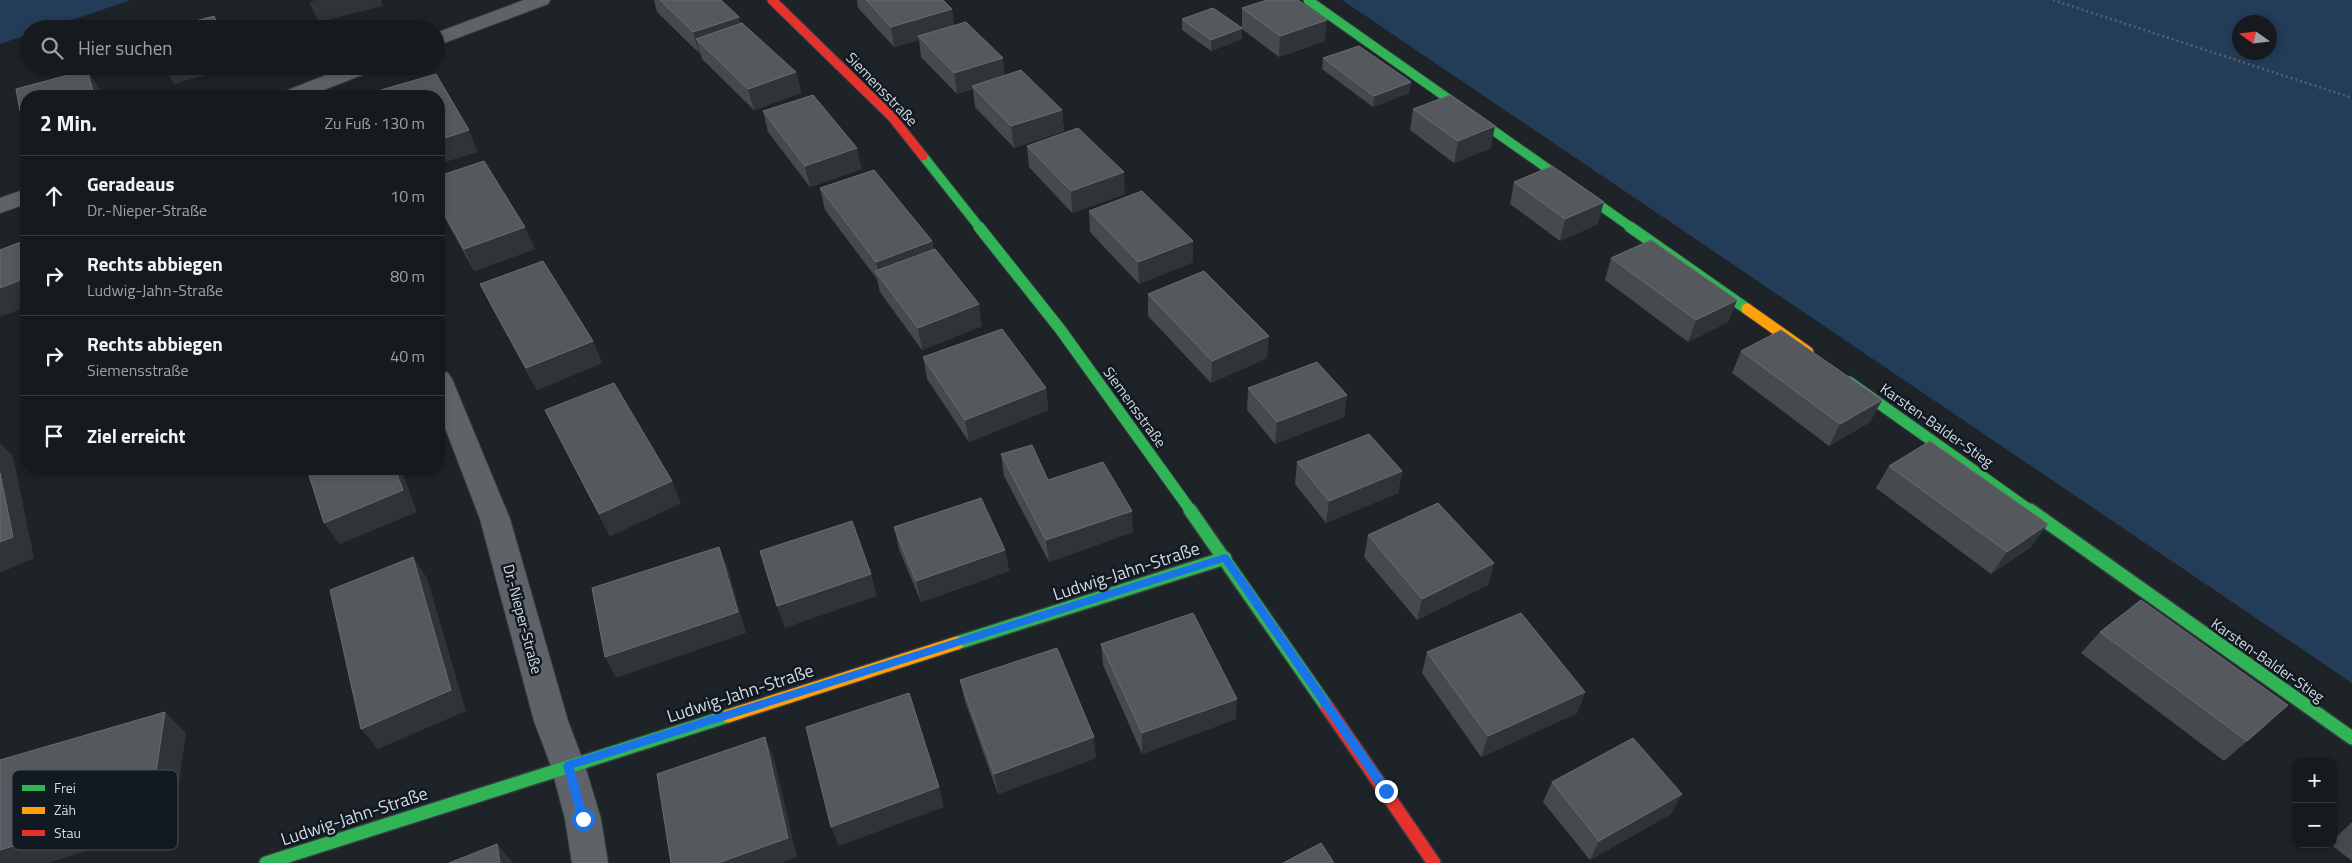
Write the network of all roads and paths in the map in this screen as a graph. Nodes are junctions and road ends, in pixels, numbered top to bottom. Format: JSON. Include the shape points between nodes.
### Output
{"nodes":[{"id":1,"x":541,"y":0,"type":"edge"},
{"id":2,"x":772,"y":0,"type":"edge"},
{"id":3,"x":1308,"y":0,"type":"edge"},
{"id":4,"x":2052,"y":0,"type":"edge"},
{"id":5,"x":445,"y":37,"type":"edge"},
{"id":6,"x":346,"y":75,"type":"edge"},
{"id":7,"x":311,"y":90,"type":"edge"},
{"id":8,"x":2352,"y":98,"type":"edge"},
{"id":9,"x":20,"y":198,"type":"edge"},
{"id":10,"x":0,"y":206,"type":"edge"},
{"id":11,"x":1819,"y":360,"type":"edge"},
{"id":12,"x":1843,"y":377,"type":"edge"},
{"id":13,"x":445,"y":394,"type":"edge"},
{"id":14,"x":1225,"y":558,"type":"junction"},
{"id":15,"x":2352,"y":738,"type":"edge"},
{"id":16,"x":568,"y":766,"type":"junction"},
{"id":17,"x":266,"y":863,"type":"edge"},
{"id":18,"x":590,"y":863,"type":"edge"},
{"id":19,"x":1434,"y":863,"type":"edge"}],
"edges":[{"from":1,"to":5,"type":"street"},
{"from":2,"to":14,"type":"street","name":"Siemensstraße","via":[[892,117],[1060,329]]},
{"from":3,"to":11,"type":"street"},
{"from":4,"to":8,"type":"path"},
{"from":6,"to":7,"type":"street"},
{"from":9,"to":10,"type":"street"},
{"from":12,"to":15,"type":"street","name":"Karsten-Balder-Stieg"},
{"from":13,"to":16,"type":"street","name":"Dr.-Nieper-Straße","via":[[495,519],[551,721]]},
{"from":14,"to":16,"type":"street","name":"Ludwig-Jahn-Straße"},
{"from":14,"to":19,"type":"street","name":"Siemensstraße"},
{"from":16,"to":17,"type":"street","name":"Ludwig-Jahn-Straße"},
{"from":16,"to":18,"type":"street","name":"Dr.-Nieper-Straße","via":[[583,819]]}]}
